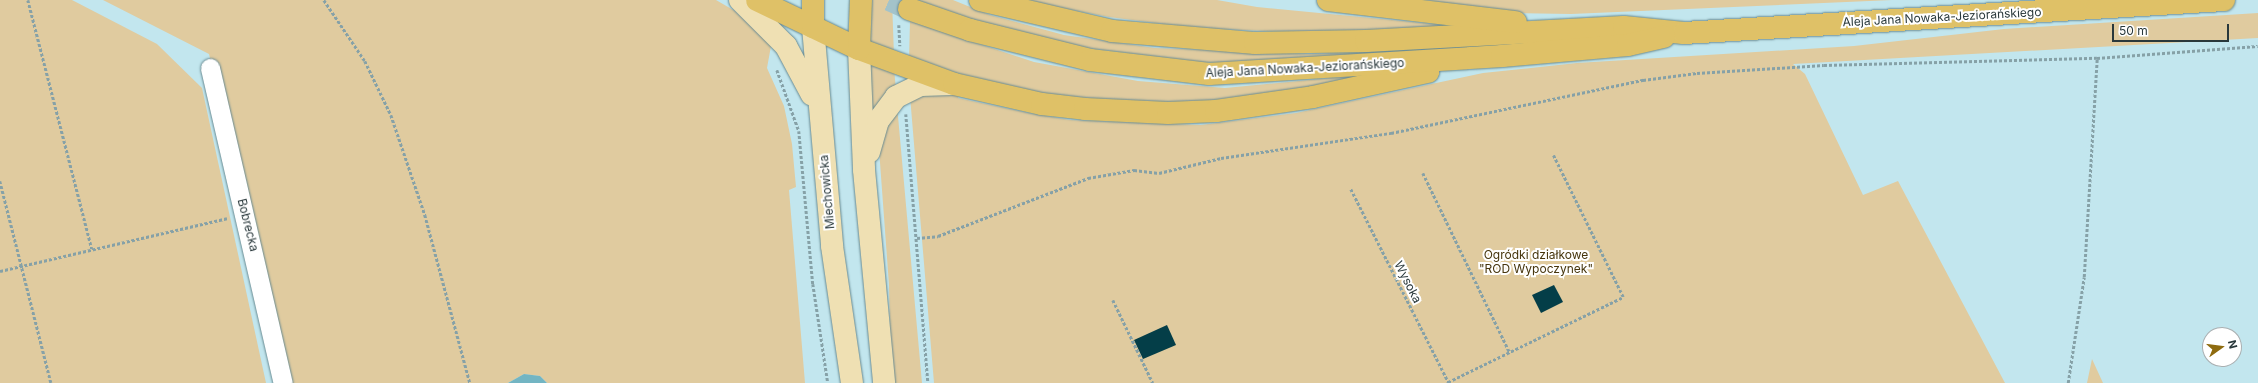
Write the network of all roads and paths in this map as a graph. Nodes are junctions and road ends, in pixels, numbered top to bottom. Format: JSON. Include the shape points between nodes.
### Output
{"nodes":[{"id":1,"x":28,"y":0,"type":"edge"},
{"id":2,"x":324,"y":0,"type":"edge"},
{"id":3,"x":740,"y":0,"type":"edge"},
{"id":4,"x":757,"y":0,"type":"edge"},
{"id":5,"x":813,"y":0,"type":"edge"},
{"id":6,"x":861,"y":0,"type":"edge"},
{"id":7,"x":980,"y":0,"type":"edge"},
{"id":8,"x":1328,"y":0,"type":"edge"},
{"id":9,"x":2224,"y":0,"type":"edge"},
{"id":10,"x":904,"y":15,"type":"joint"},
{"id":11,"x":813,"y":27,"type":"junction"},
{"id":12,"x":1583,"y":29,"type":"junction"},
{"id":13,"x":1684,"y":33,"type":"junction"},
{"id":14,"x":786,"y":46,"type":"junction"},
{"id":15,"x":2258,"y":46,"type":"edge"},
{"id":16,"x":860,"y":48,"type":"junction"},
{"id":17,"x":1502,"y":56,"type":"junction"},
{"id":18,"x":2097,"y":58,"type":"junction"},
{"id":19,"x":902,"y":66,"type":"junction"},
{"id":20,"x":210,"y":68,"type":"dead end"},
{"id":21,"x":954,"y":84,"type":"junction"},
{"id":22,"x":904,"y":92,"type":"junction"},
{"id":23,"x":823,"y":151,"type":"junction"},
{"id":24,"x":1553,"y":155,"type":"dead end"},
{"id":25,"x":864,"y":170,"type":"junction"},
{"id":26,"x":1423,"y":172,"type":"dead end"},
{"id":27,"x":0,"y":181,"type":"edge"},
{"id":28,"x":1351,"y":189,"type":"dead end"},
{"id":29,"x":245,"y":214,"type":"junction"},
{"id":30,"x":917,"y":238,"type":"junction"},
{"id":31,"x":92,"y":249,"type":"junction"},
{"id":32,"x":22,"y":266,"type":"junction"},
{"id":33,"x":0,"y":271,"type":"edge"},
{"id":34,"x":1113,"y":300,"type":"dead end"},
{"id":35,"x":1510,"y":353,"type":"junction"},
{"id":36,"x":52,"y":383,"type":"edge"},
{"id":37,"x":283,"y":383,"type":"edge"},
{"id":38,"x":470,"y":383,"type":"edge"},
{"id":39,"x":828,"y":383,"type":"edge"},
{"id":40,"x":852,"y":383,"type":"edge"},
{"id":41,"x":884,"y":383,"type":"edge"},
{"id":42,"x":928,"y":383,"type":"edge"},
{"id":43,"x":1153,"y":383,"type":"edge"},
{"id":44,"x":1449,"y":383,"type":"edge"},
{"id":45,"x":2068,"y":383,"type":"edge"}],
"edges":[{"from":1,"to":31,"type":"path"},
{"from":2,"to":38,"type":"path","via":[[365,61],[391,116],[425,215]]},
{"from":3,"to":14,"type":"main road"},
{"from":4,"to":11,"type":"main road"},
{"from":5,"to":11,"type":"main road","name":"Miechowicka"},
{"from":6,"to":16,"type":"main road"},
{"from":7,"to":12,"type":"main road","name":"Aleja Jana Nowaka-Jeziorańskiego","via":[[1069,23],[1199,40],[1366,41]]},
{"from":8,"to":12,"type":"main road"},
{"from":9,"to":13,"type":"main road","name":"Aleja Jana Nowaka-Jeziorańskiego"},
{"from":10,"to":17,"type":"main road","name":"Aleja Jana Nowaka-Jeziorańskiego","via":[[1075,57],[1142,68],[1209,74]]},
{"from":10,"to":19,"type":"path"},
{"from":11,"to":16,"type":"main road"},
{"from":11,"to":23,"type":"main road","name":"Miechowicka"},
{"from":12,"to":13,"type":"main road","name":"Aleja Jana Nowaka-Jeziorańskiego","via":[[1624,27]]},
{"from":13,"to":17,"type":"main road","name":"Aleja Jana Nowaka-Jeziorańskiego","via":[[1628,45]]},
{"from":14,"to":23,"type":"main road","via":[[812,94]]},
{"from":14,"to":39,"type":"path","via":[[776,69],[799,131],[812,270]]},
{"from":15,"to":18,"type":"path"},
{"from":16,"to":19,"type":"main road"},
{"from":16,"to":25,"type":"main road"},
{"from":17,"to":21,"type":"main road","via":[[1313,97],[1216,111],[1161,113],[1085,109],[1042,104]]},
{"from":18,"to":30,"type":"path","via":[[1824,65],[1697,73],[1586,91],[1556,101],[1376,136],[1221,158],[1159,172],[1134,170],[1088,178],[938,236]]},
{"from":18,"to":45,"type":"path","via":[[2084,277]]},
{"from":19,"to":21,"type":"main road"},
{"from":20,"to":29,"type":"street","name":"Bobrecka"},
{"from":21,"to":22,"type":"main road","via":[[932,83]]},
{"from":22,"to":25,"type":"main road","via":[[882,113]]},
{"from":22,"to":30,"type":"path"},
{"from":23,"to":40,"type":"main road","name":"Miechowicka","via":[[832,246]]},
{"from":24,"to":35,"type":"path","via":[[1623,297]]},
{"from":25,"to":41,"type":"main road"},
{"from":26,"to":35,"type":"path"},
{"from":27,"to":32,"type":"path"},
{"from":28,"to":44,"type":"path","name":"Wysoka"},
{"from":29,"to":31,"type":"path"},
{"from":29,"to":37,"type":"street","name":"Bobrecka"},
{"from":30,"to":42,"type":"path"},
{"from":31,"to":32,"type":"path"},
{"from":32,"to":33,"type":"path"},
{"from":32,"to":36,"type":"path"},
{"from":34,"to":43,"type":"path"},
{"from":35,"to":44,"type":"path"}]}
